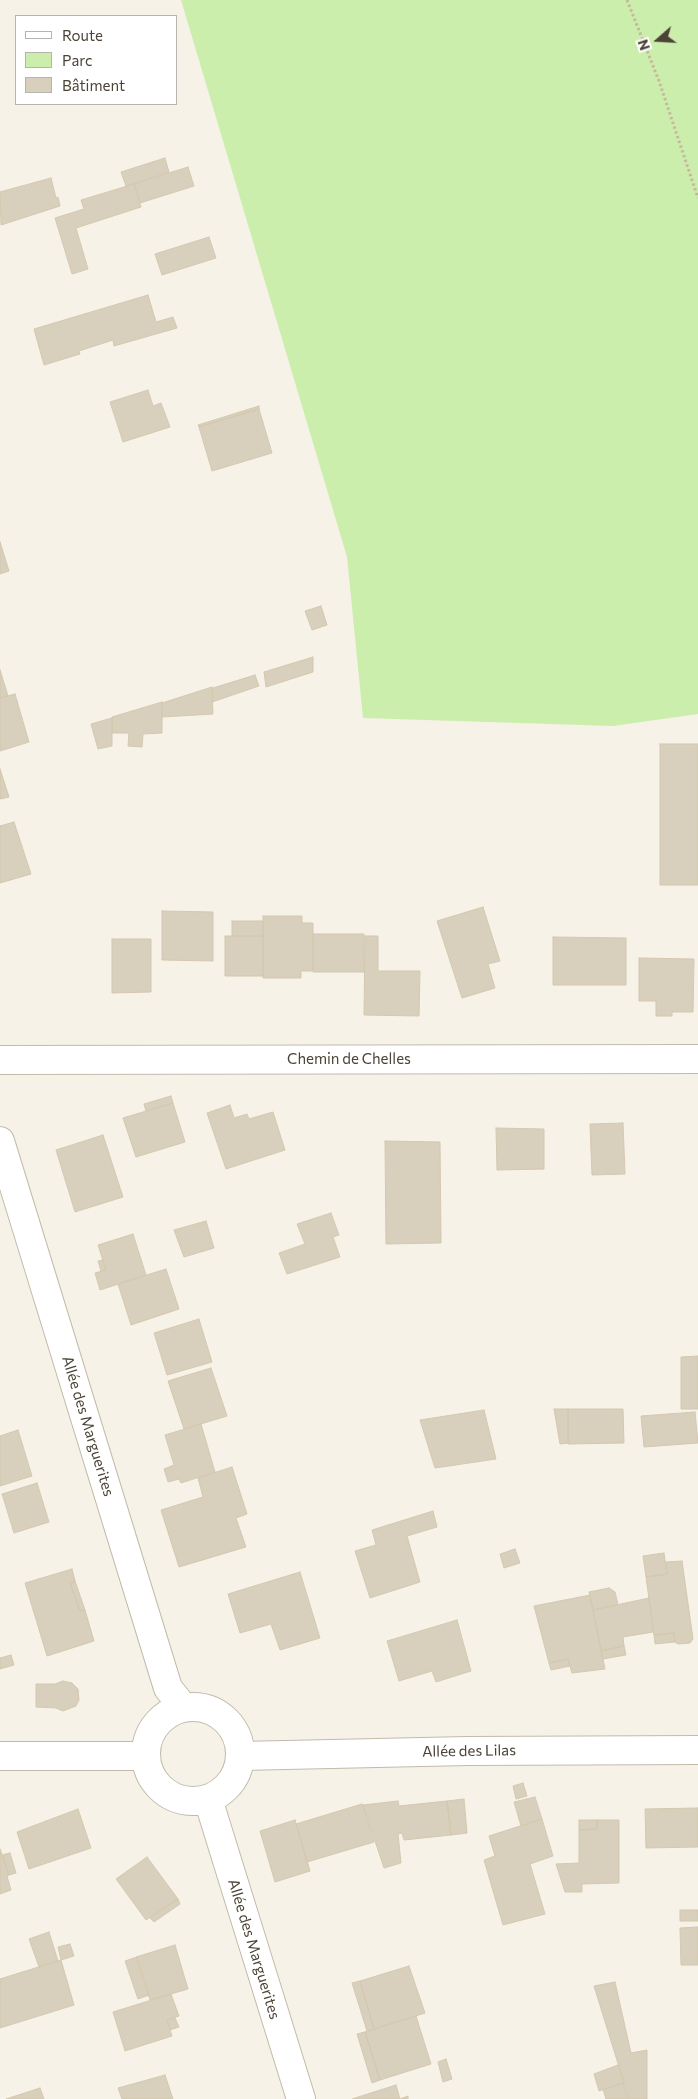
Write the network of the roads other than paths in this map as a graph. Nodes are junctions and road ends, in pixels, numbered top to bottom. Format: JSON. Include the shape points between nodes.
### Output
{"nodes":[{"id":1,"x":698,"y":1059,"type":"edge"},
{"id":2,"x":0,"y":1060,"type":"edge"},
{"id":3,"x":0,"y":1141,"type":"edge"},
{"id":4,"x":184,"y":1706,"type":"junction"},
{"id":5,"x":698,"y":1750,"type":"edge"},
{"id":6,"x":0,"y":1756,"type":"edge"},
{"id":7,"x":146,"y":1756,"type":"junction"},
{"id":8,"x":240,"y":1756,"type":"junction"},
{"id":9,"x":208,"y":1799,"type":"junction"},
{"id":10,"x":301,"y":2099,"type":"edge"}],
"edges":[{"from":1,"to":2,"type":"street","name":"Chemin de Chelles"},
{"from":3,"to":4,"type":"street","name":"Allée des Marguerites","via":[[168,1688]]},
{"from":4,"to":7,"type":"street","via":[[155,1724],[147,1739]]},
{"from":4,"to":8,"type":"street","via":[[201,1706],[217,1712],[230,1724],[238,1739]]},
{"from":5,"to":8,"type":"street","name":"Allée des Lilas"},
{"from":6,"to":7,"type":"street"},
{"from":7,"to":9,"type":"street","via":[[148,1770],[155,1783],[166,1793],[179,1799]]},
{"from":8,"to":9,"type":"street","via":[[236,1774],[224,1789]]},
{"from":9,"to":10,"type":"street","name":"Allée des Marguerites"}]}
